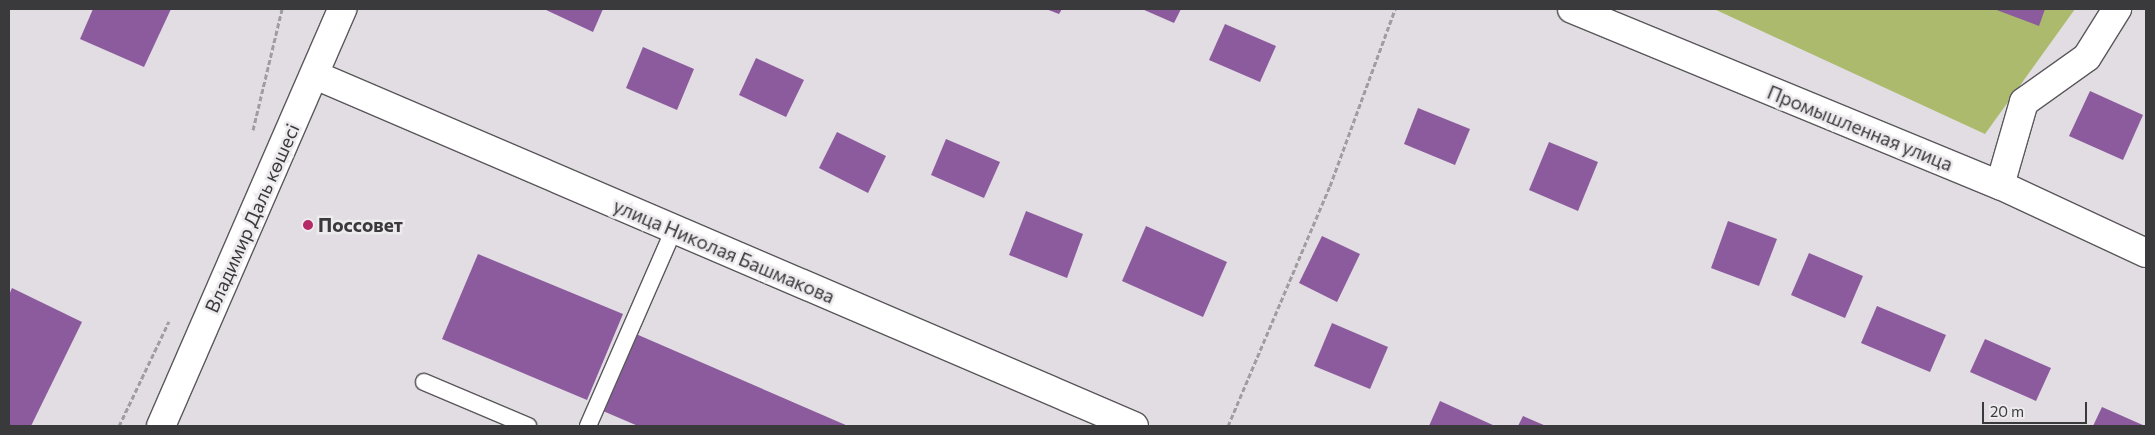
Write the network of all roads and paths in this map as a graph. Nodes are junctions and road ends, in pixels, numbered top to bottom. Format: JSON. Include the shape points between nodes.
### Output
{"nodes":[{"id":1,"x":282,"y":9,"type":"edge"},
{"id":2,"x":342,"y":9,"type":"edge"},
{"id":3,"x":1395,"y":9,"type":"edge"},
{"id":4,"x":1572,"y":9,"type":"edge"},
{"id":5,"x":2117,"y":9,"type":"edge"},
{"id":6,"x":315,"y":75,"type":"junction"},
{"id":7,"x":251,"y":137,"type":"dead end"},
{"id":8,"x":2000,"y":185,"type":"junction"},
{"id":9,"x":674,"y":229,"type":"junction"},
{"id":10,"x":2146,"y":253,"type":"edge"},
{"id":11,"x":172,"y":314,"type":"dead end"},
{"id":12,"x":424,"y":382,"type":"dead end"},
{"id":13,"x":119,"y":426,"type":"edge"},
{"id":14,"x":161,"y":426,"type":"edge"},
{"id":15,"x":528,"y":426,"type":"edge"},
{"id":16,"x":588,"y":426,"type":"edge"},
{"id":17,"x":1134,"y":426,"type":"edge"},
{"id":18,"x":1228,"y":426,"type":"edge"}],
"edges":[{"from":1,"to":7,"type":"path"},
{"from":2,"to":6,"type":"street","name":"Владимир Даль көшесі"},
{"from":3,"to":18,"type":"path","via":[[1330,186]]},
{"from":4,"to":8,"type":"street","name":"Промышленная улица"},
{"from":5,"to":8,"type":"street","via":[[2087,56],[2024,102]]},
{"from":6,"to":9,"type":"street","name":"улица Николая Башмакова"},
{"from":6,"to":14,"type":"street","name":"Владимир Даль көшесі"},
{"from":8,"to":10,"type":"street","name":"Промышленная улица"},
{"from":9,"to":16,"type":"lane"},
{"from":9,"to":17,"type":"street","name":"улица Николая Башмакова"},
{"from":11,"to":13,"type":"path"},
{"from":12,"to":15,"type":"lane"}]}
